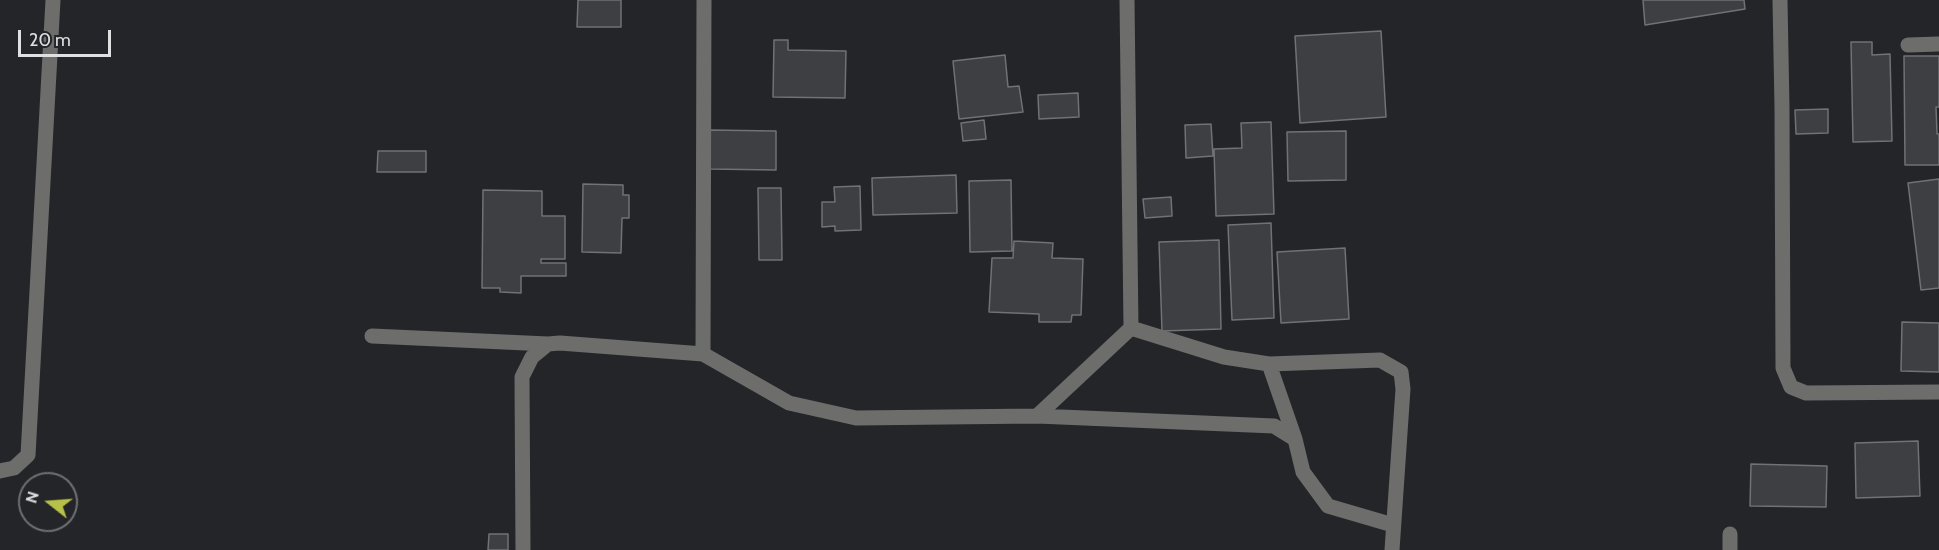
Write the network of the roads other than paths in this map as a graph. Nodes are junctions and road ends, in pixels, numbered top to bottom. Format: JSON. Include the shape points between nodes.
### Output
{"nodes":[{"id":1,"x":53,"y":0,"type":"edge"},
{"id":2,"x":704,"y":0,"type":"edge"},
{"id":3,"x":1127,"y":0,"type":"edge"},
{"id":4,"x":1780,"y":0,"type":"edge"},
{"id":5,"x":1939,"y":44,"type":"edge"},
{"id":6,"x":1908,"y":45,"type":"dead end"},
{"id":7,"x":1131,"y":328,"type":"junction"},
{"id":8,"x":372,"y":336,"type":"dead end"},
{"id":9,"x":548,"y":344,"type":"junction"},
{"id":10,"x":703,"y":354,"type":"junction"},
{"id":11,"x":1269,"y":364,"type":"junction"},
{"id":12,"x":1939,"y":392,"type":"edge"},
{"id":13,"x":1037,"y":416,"type":"junction"},
{"id":14,"x":1295,"y":440,"type":"junction"},
{"id":15,"x":0,"y":471,"type":"edge"},
{"id":16,"x":1393,"y":525,"type":"junction"},
{"id":17,"x":1730,"y":534,"type":"dead end"},
{"id":18,"x":523,"y":550,"type":"edge"},
{"id":19,"x":1392,"y":550,"type":"edge"},
{"id":20,"x":1730,"y":550,"type":"edge"}],
"edges":[{"from":1,"to":15,"type":"street","via":[[28,455],[14,468]]},
{"from":2,"to":10,"type":"street"},
{"from":3,"to":7,"type":"street"},
{"from":4,"to":12,"type":"street","via":[[1783,368],[1791,387],[1806,393]]},
{"from":5,"to":6,"type":"street"},
{"from":7,"to":11,"type":"street","via":[[1224,357]]},
{"from":7,"to":13,"type":"street"},
{"from":8,"to":9,"type":"street"},
{"from":9,"to":10,"type":"street"},
{"from":9,"to":18,"type":"street","via":[[532,357],[522,376]]},
{"from":10,"to":13,"type":"street","via":[[789,403],[856,418]]},
{"from":11,"to":14,"type":"street"},
{"from":11,"to":16,"type":"street","via":[[1380,360],[1401,372]]},
{"from":13,"to":14,"type":"street","via":[[1274,426]]},
{"from":14,"to":16,"type":"street","via":[[1303,472],[1328,506]]},
{"from":16,"to":19,"type":"street"},
{"from":17,"to":20,"type":"street"}]}
